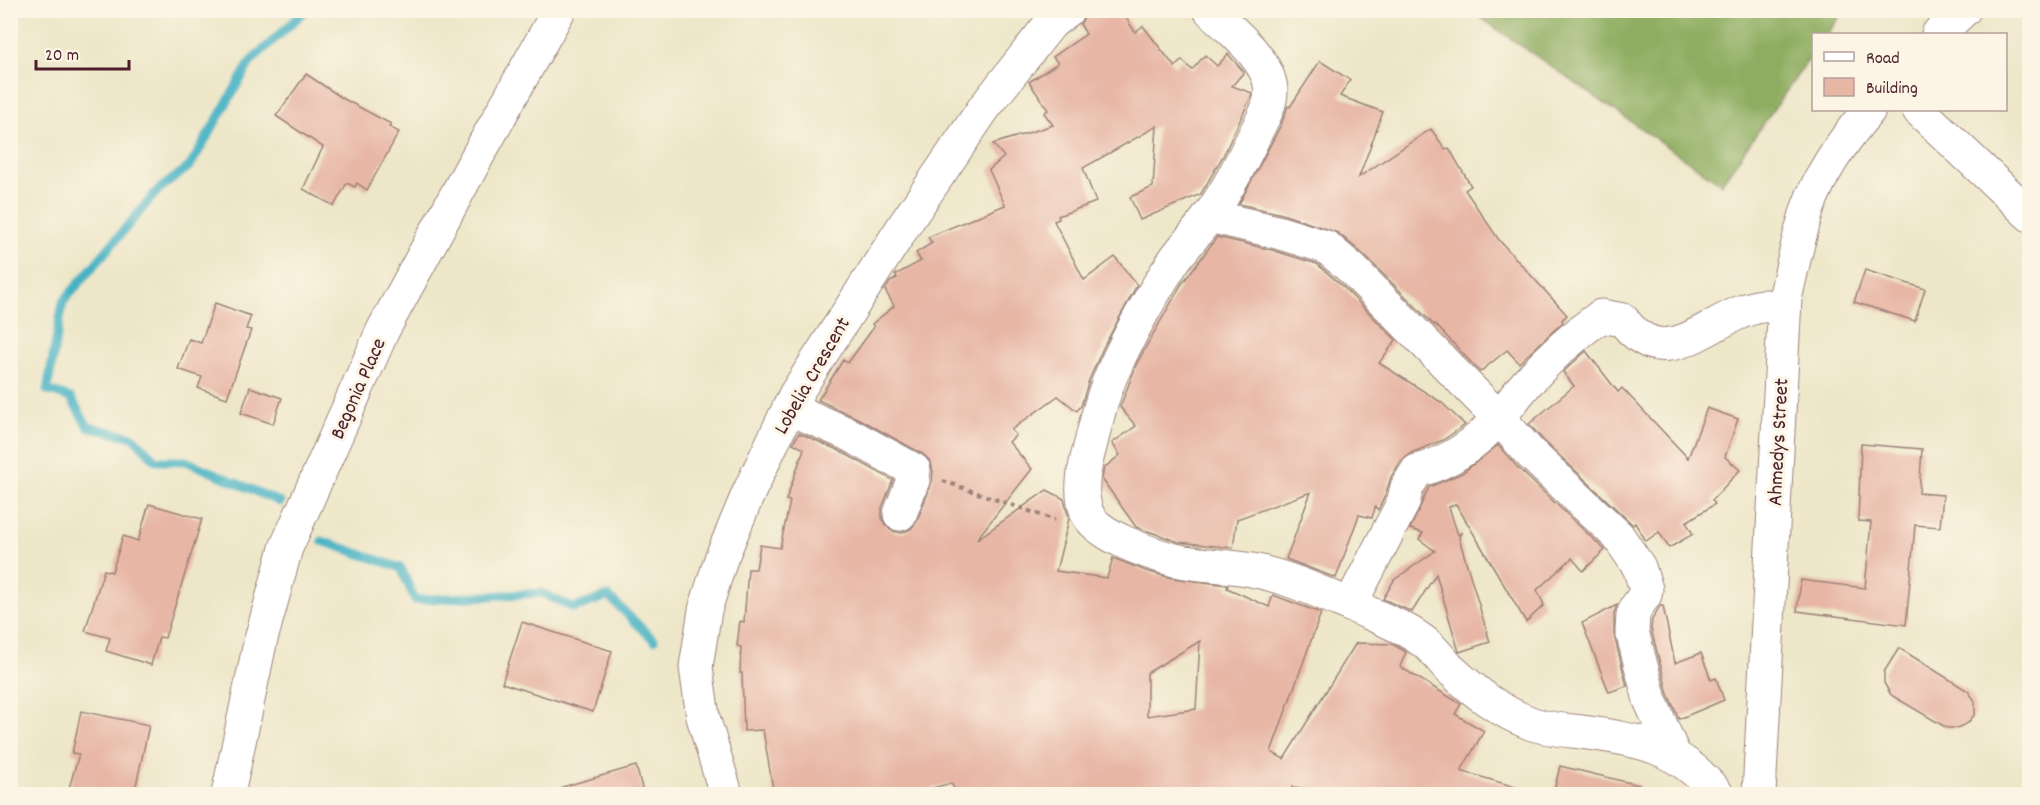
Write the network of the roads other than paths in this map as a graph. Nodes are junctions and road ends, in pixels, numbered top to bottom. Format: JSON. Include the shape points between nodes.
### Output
{"nodes":[{"id":1,"x":559,"y":10,"type":"edge"},
{"id":2,"x":1068,"y":10,"type":"edge"},
{"id":3,"x":1210,"y":10,"type":"edge"},
{"id":4,"x":1964,"y":10,"type":"edge"},
{"id":5,"x":1939,"y":33,"type":"edge"},
{"id":6,"x":1868,"y":111,"type":"edge"},
{"id":7,"x":1919,"y":111,"type":"edge"},
{"id":8,"x":1209,"y":216,"type":"junction"},
{"id":9,"x":2030,"y":216,"type":"edge"},
{"id":10,"x":1784,"y":312,"type":"junction"},
{"id":11,"x":789,"y":408,"type":"junction"},
{"id":12,"x":1499,"y":418,"type":"junction"},
{"id":13,"x":900,"y":514,"type":"dead end"},
{"id":14,"x":1350,"y":605,"type":"junction"},
{"id":15,"x":1674,"y":754,"type":"junction"},
{"id":16,"x":228,"y":795,"type":"edge"},
{"id":17,"x":726,"y":795,"type":"edge"},
{"id":18,"x":1717,"y":795,"type":"edge"},
{"id":19,"x":1759,"y":795,"type":"edge"}],
"edges":[{"from":1,"to":16,"type":"street","name":"Begonia Place","via":[[383,330],[290,538],[260,643]]},
{"from":2,"to":11,"type":"street","name":"Lobelia Crescent","via":[[1051,23],[984,108],[846,314]]},
{"from":3,"to":8,"type":"street","via":[[1250,49],[1268,74],[1271,89],[1270,106],[1243,161]]},
{"from":4,"to":5,"type":"street"},
{"from":6,"to":10,"type":"street","name":"Ahmedys Street","via":[[1825,171],[1808,207]]},
{"from":7,"to":9,"type":"street"},
{"from":8,"to":12,"type":"street","via":[[1326,247]]},
{"from":8,"to":14,"type":"street","via":[[1174,261],[1113,370],[1098,414],[1082,484],[1083,498],[1095,526],[1155,554],[1273,575]]},
{"from":10,"to":12,"type":"street","via":[[1765,306],[1661,346],[1646,342],[1623,320],[1601,316],[1569,339]]},
{"from":10,"to":19,"type":"street","name":"Ahmedys Street"},
{"from":11,"to":13,"type":"street","via":[[848,434],[914,471]]},
{"from":11,"to":17,"type":"street","name":"Lobelia Crescent","via":[[721,559],[699,640],[696,667],[703,717]]},
{"from":12,"to":14,"type":"street","via":[[1456,456],[1417,471]]},
{"from":12,"to":15,"type":"street","via":[[1530,453],[1618,536],[1640,567],[1646,589],[1633,615],[1632,631],[1650,700]]},
{"from":14,"to":15,"type":"street","via":[[1428,645],[1483,699],[1509,714],[1534,724],[1649,745]]},
{"from":15,"to":18,"type":"street"}]}
